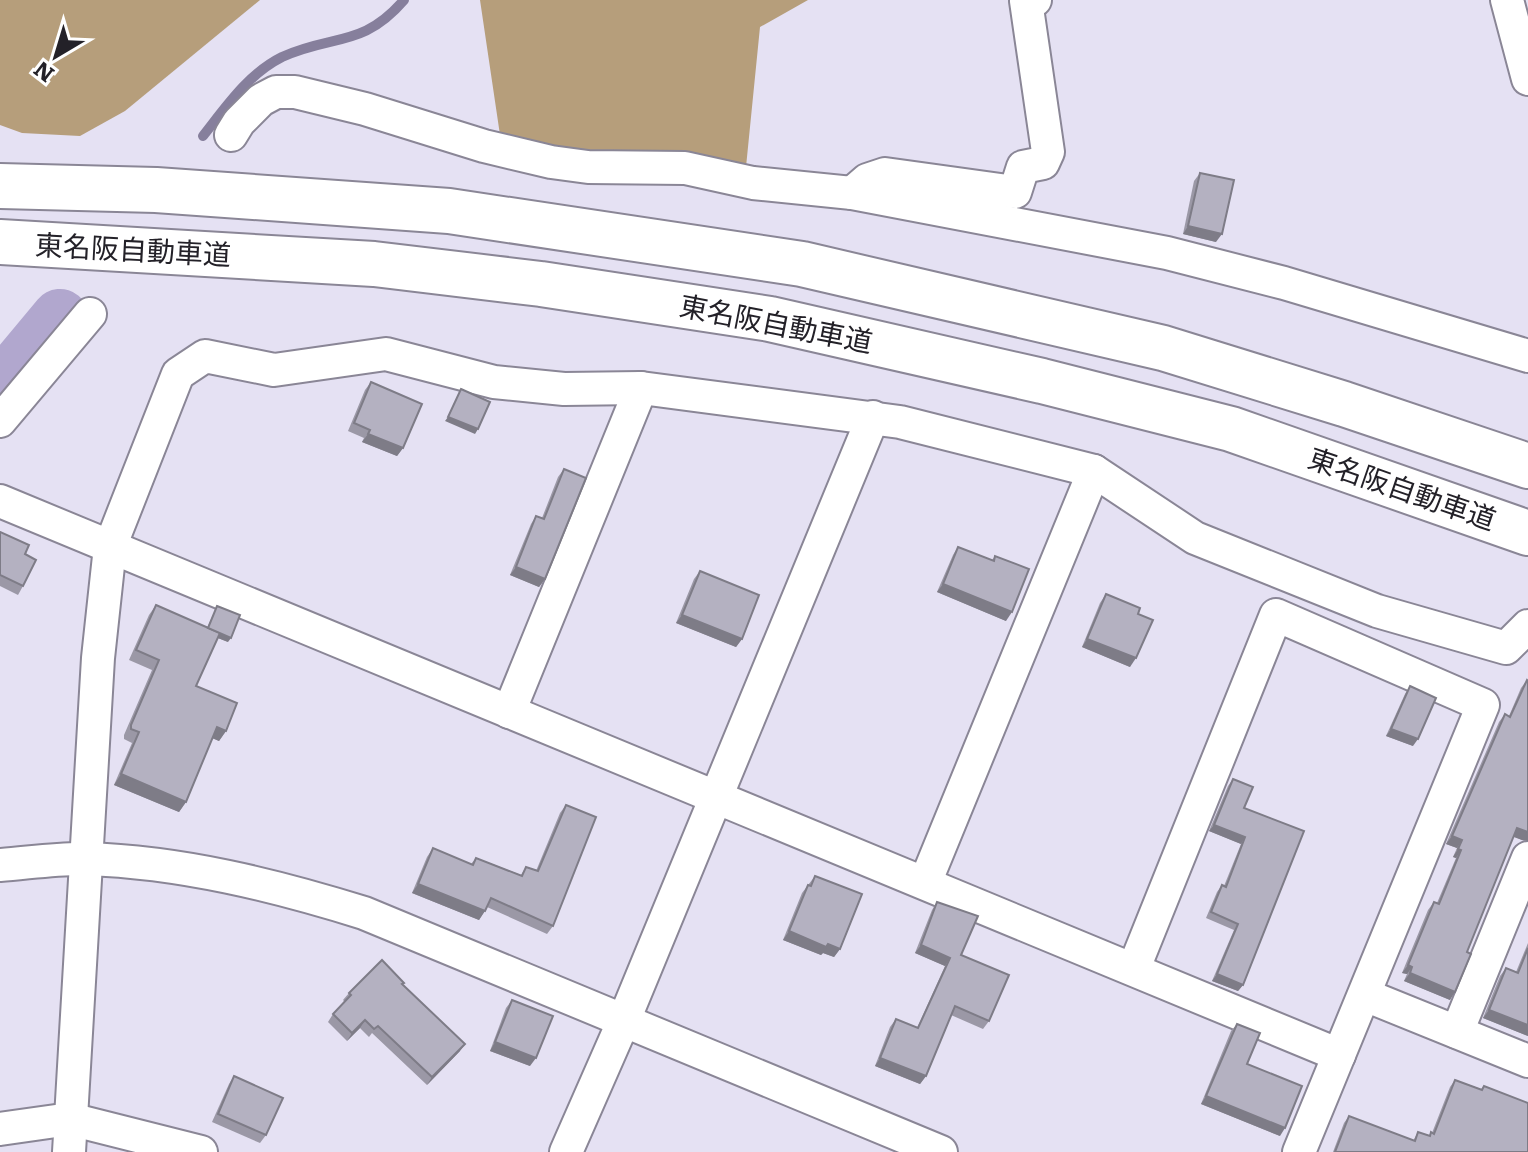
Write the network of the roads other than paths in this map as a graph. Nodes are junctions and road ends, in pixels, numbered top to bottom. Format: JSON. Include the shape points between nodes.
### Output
{"nodes":[{"id":1,"x":1035,"y":0,"type":"edge"},
{"id":2,"x":1510,"y":2,"type":"edge"},
{"id":3,"x":1528,"y":79,"type":"edge"},
{"id":4,"x":231,"y":135,"type":"dead end"},
{"id":5,"x":0,"y":186,"type":"edge"},
{"id":6,"x":852,"y":193,"type":"junction"},
{"id":7,"x":0,"y":242,"type":"edge"},
{"id":8,"x":90,"y":314,"type":"dead end"},
{"id":9,"x":1528,"y":356,"type":"edge"},
{"id":10,"x":641,"y":388,"type":"junction"},
{"id":11,"x":873,"y":417,"type":"junction"},
{"id":12,"x":0,"y":421,"type":"edge"},
{"id":13,"x":1528,"y":466,"type":"edge"},
{"id":14,"x":1094,"y":471,"type":"junction"},
{"id":15,"x":0,"y":501,"type":"edge"},
{"id":16,"x":1528,"y":533,"type":"edge"},
{"id":17,"x":110,"y":547,"type":"junction"},
{"id":18,"x":1528,"y":626,"type":"edge"},
{"id":19,"x":509,"y":712,"type":"junction"},
{"id":20,"x":717,"y":796,"type":"junction"},
{"id":21,"x":85,"y":859,"type":"junction"},
{"id":22,"x":0,"y":865,"type":"edge"},
{"id":23,"x":1526,"y":867,"type":"edge"},
{"id":24,"x":925,"y":883,"type":"junction"},
{"id":25,"x":1134,"y":968,"type":"junction"},
{"id":26,"x":1365,"y":995,"type":"junction"},
{"id":27,"x":624,"y":1020,"type":"junction"},
{"id":28,"x":1457,"y":1032,"type":"junction"},
{"id":29,"x":1339,"y":1055,"type":"junction"},
{"id":30,"x":1528,"y":1061,"type":"edge"},
{"id":31,"x":70,"y":1119,"type":"junction"},
{"id":32,"x":0,"y":1129,"type":"edge"},
{"id":33,"x":69,"y":1152,"type":"edge"},
{"id":34,"x":201,"y":1152,"type":"edge"},
{"id":35,"x":566,"y":1152,"type":"edge"},
{"id":36,"x":941,"y":1152,"type":"edge"},
{"id":37,"x":1299,"y":1152,"type":"edge"}],
"edges":[{"from":1,"to":6,"type":"street","via":[[1026,1],[1048,152],[1043,163],[1023,167],[1015,192],[885,174]]},
{"from":2,"to":3,"type":"street"},
{"from":4,"to":6,"type":"street","via":[[261,100],[276,92],[295,92],[551,162],[685,168],[753,183]]},
{"from":5,"to":13,"type":"highway","name":"東名阪自動車道","via":[[156,190],[449,211],[802,264],[1163,348]]},
{"from":6,"to":9,"type":"street","via":[[1167,253]]},
{"from":7,"to":16,"type":"highway","name":"東名阪自動車道","via":[[374,264],[770,319],[1231,429]]},
{"from":8,"to":12,"type":"street"},
{"from":10,"to":11,"type":"street"},
{"from":10,"to":17,"type":"street","via":[[564,389],[494,382],[386,354],[274,370],[205,356],[178,374]]},
{"from":10,"to":19,"type":"street"},
{"from":11,"to":14,"type":"street"},
{"from":11,"to":20,"type":"street"},
{"from":14,"to":18,"type":"street","via":[[1195,538],[1377,611],[1506,648]]},
{"from":14,"to":24,"type":"street"},
{"from":15,"to":17,"type":"street"},
{"from":17,"to":19,"type":"street"},
{"from":17,"to":21,"type":"street"},
{"from":19,"to":20,"type":"street"},
{"from":20,"to":24,"type":"street"},
{"from":20,"to":27,"type":"street"},
{"from":21,"to":22,"type":"street"},
{"from":21,"to":27,"type":"street","via":[[241,879],[314,898],[364,913]]},
{"from":21,"to":31,"type":"street"},
{"from":23,"to":28,"type":"street"},
{"from":24,"to":25,"type":"street"},
{"from":25,"to":26,"type":"street","via":[[1276,615],[1483,705]]},
{"from":25,"to":29,"type":"street"},
{"from":26,"to":28,"type":"street"},
{"from":26,"to":29,"type":"street"},
{"from":27,"to":35,"type":"street"},
{"from":27,"to":36,"type":"street"},
{"from":28,"to":30,"type":"street"},
{"from":29,"to":37,"type":"street"},
{"from":31,"to":32,"type":"street"},
{"from":31,"to":33,"type":"street"},
{"from":31,"to":34,"type":"street"}]}
